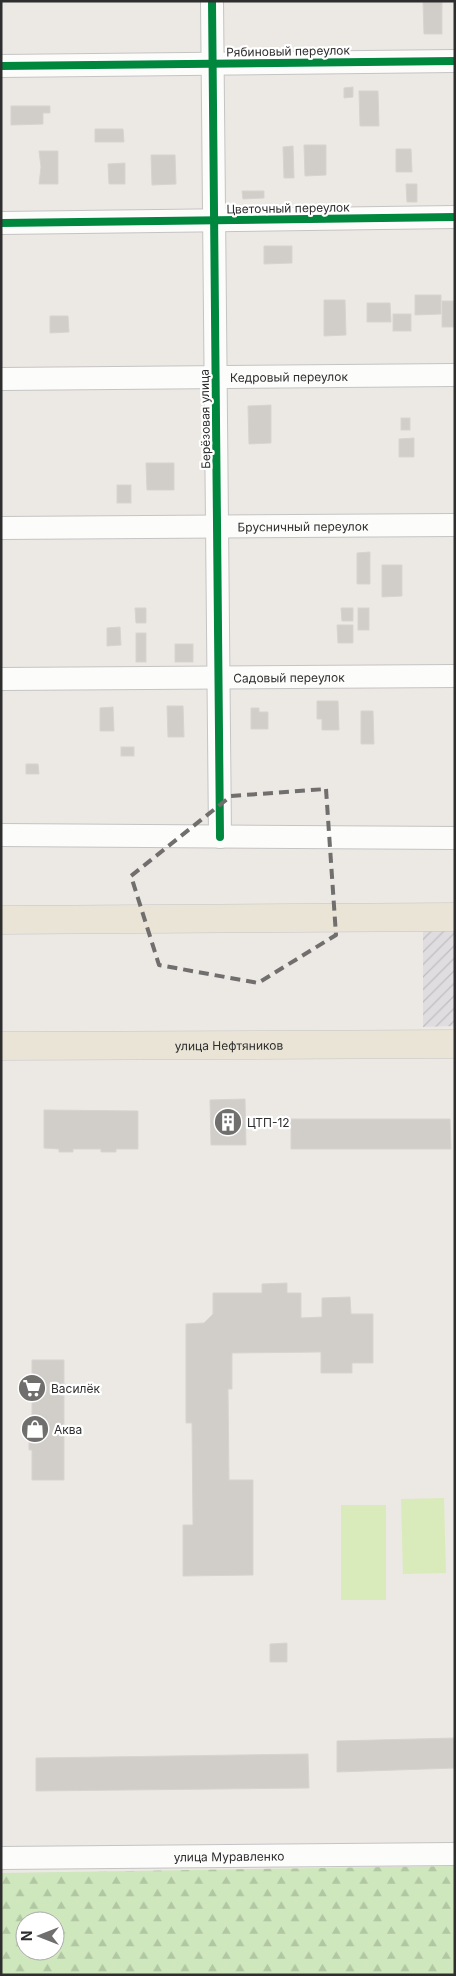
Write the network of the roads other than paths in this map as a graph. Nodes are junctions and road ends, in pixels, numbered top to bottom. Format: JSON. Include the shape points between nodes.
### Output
{"nodes":[{"id":1,"x":212,"y":1,"type":"edge"},
{"id":2,"x":455,"y":61,"type":"edge"},
{"id":3,"x":213,"y":64,"type":"junction"},
{"id":4,"x":1,"y":66,"type":"edge"},
{"id":5,"x":455,"y":217,"type":"edge"},
{"id":6,"x":214,"y":220,"type":"junction"},
{"id":7,"x":1,"y":223,"type":"edge"},
{"id":8,"x":455,"y":374,"type":"edge"},
{"id":9,"x":216,"y":377,"type":"junction"},
{"id":10,"x":1,"y":379,"type":"edge"},
{"id":11,"x":455,"y":525,"type":"edge"},
{"id":12,"x":218,"y":526,"type":"junction"},
{"id":13,"x":1,"y":528,"type":"edge"},
{"id":14,"x":455,"y":676,"type":"edge"},
{"id":15,"x":219,"y":678,"type":"junction"},
{"id":16,"x":1,"y":679,"type":"edge"},
{"id":17,"x":1,"y":835,"type":"edge"},
{"id":18,"x":220,"y":837,"type":"junction"},
{"id":19,"x":455,"y":838,"type":"edge"},
{"id":20,"x":455,"y":917,"type":"edge"},
{"id":21,"x":1,"y":920,"type":"edge"},
{"id":22,"x":455,"y":1044,"type":"edge"},
{"id":23,"x":1,"y":1046,"type":"edge"},
{"id":24,"x":455,"y":1854,"type":"edge"},
{"id":25,"x":1,"y":1858,"type":"edge"}],
"edges":[{"from":1,"to":3,"type":"street","name":"Берёзовая улица"},
{"from":2,"to":3,"type":"street","name":"Рябиновый переулок"},
{"from":3,"to":4,"type":"street","name":"Рябиновый переулок"},
{"from":3,"to":6,"type":"street","name":"Берёзовая улица"},
{"from":5,"to":6,"type":"street","name":"Цветочный переулок"},
{"from":6,"to":7,"type":"street","name":"Цветочный переулок"},
{"from":6,"to":9,"type":"street","name":"Берёзовая улица"},
{"from":8,"to":9,"type":"street","name":"Кедровый переулок"},
{"from":9,"to":10,"type":"street","name":"Кедровый переулок"},
{"from":9,"to":12,"type":"street","name":"Берёзовая улица"},
{"from":11,"to":12,"type":"street","name":"Брусничный переулок"},
{"from":12,"to":13,"type":"street","name":"Брусничный переулок"},
{"from":12,"to":15,"type":"street","name":"Берёзовая улица"},
{"from":14,"to":15,"type":"street","name":"Садовый переулок"},
{"from":15,"to":16,"type":"street","name":"Садовый переулок"},
{"from":15,"to":18,"type":"street","name":"Берёзовая улица"},
{"from":17,"to":18,"type":"street"},
{"from":18,"to":19,"type":"street"},
{"from":20,"to":21,"type":"main road"},
{"from":22,"to":23,"type":"main road","name":"улица Нефтяников"},
{"from":24,"to":25,"type":"street","name":"улица Муравленко"}]}
